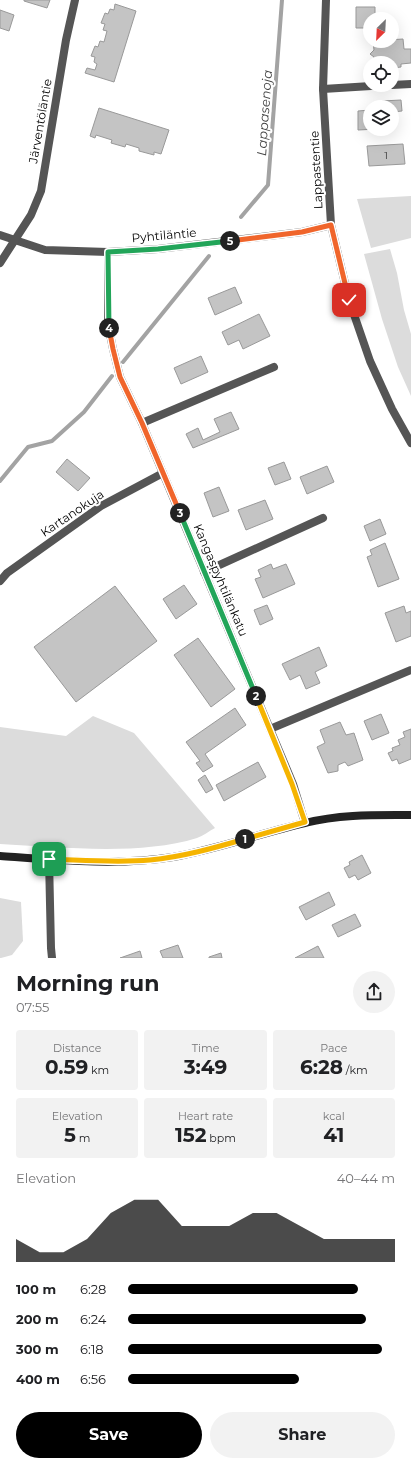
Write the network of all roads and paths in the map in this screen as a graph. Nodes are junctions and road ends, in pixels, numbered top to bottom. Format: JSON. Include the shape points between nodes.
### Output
{"nodes":[{"id":1,"x":75,"y":0,"type":"edge"},
{"id":2,"x":326,"y":0,"type":"edge"},
{"id":3,"x":411,"y":84,"type":"edge"},
{"id":4,"x":399,"y":85,"type":"edge"},
{"id":5,"x":363,"y":86,"type":"edge"},
{"id":6,"x":323,"y":89,"type":"junction"},
{"id":7,"x":331,"y":225,"type":"junction"},
{"id":8,"x":0,"y":235,"type":"edge"},
{"id":9,"x":15,"y":241,"type":"junction"},
{"id":10,"x":108,"y":252,"type":"junction"},
{"id":11,"x":0,"y":263,"type":"edge"},
{"id":12,"x":274,"y":367,"type":"dead end"},
{"id":13,"x":142,"y":423,"type":"junction"},
{"id":14,"x":411,"y":443,"type":"edge"},
{"id":15,"x":163,"y":473,"type":"junction"},
{"id":16,"x":323,"y":518,"type":"dead end"},
{"id":17,"x":204,"y":572,"type":"junction"},
{"id":18,"x":0,"y":581,"type":"edge"},
{"id":19,"x":411,"y":670,"type":"edge"},
{"id":20,"x":270,"y":729,"type":"junction"},
{"id":21,"x":411,"y":815,"type":"edge"},
{"id":22,"x":305,"y":822,"type":"junction"},
{"id":23,"x":0,"y":856,"type":"edge"},
{"id":24,"x":49,"y":859,"type":"junction"},
{"id":25,"x":52,"y":958,"type":"edge"}],
"edges":[{"from":1,"to":9,"type":"street","name":"Järventöläntie","via":[[40,191],[31,214]]},
{"from":2,"to":6,"type":"street","name":"Lappastentie"},
{"from":3,"to":4,"type":"street"},
{"from":5,"to":6,"type":"street"},
{"from":6,"to":7,"type":"street","name":"Lappastentie"},
{"from":7,"to":10,"type":"street","name":"Pyhtiläntie","via":[[302,232],[158,249]]},
{"from":7,"to":14,"type":"street","name":"Lappastentie","via":[[349,300],[370,361]]},
{"from":8,"to":9,"type":"street","name":"Pyhtiläntie"},
{"from":9,"to":10,"type":"street","name":"Pyhtiläntie","via":[[45,250]]},
{"from":9,"to":11,"type":"street","name":"Järventöläntie"},
{"from":10,"to":13,"type":"street","name":"Kangaspyhtilänkatu","via":[[108,324],[120,377]]},
{"from":12,"to":13,"type":"street"},
{"from":13,"to":15,"type":"street","name":"Kangaspyhtilänkatu"},
{"from":15,"to":17,"type":"street","name":"Kangaspyhtilänkatu"},
{"from":15,"to":18,"type":"street","name":"Kartanokuja","via":[[101,506],[7,573]]},
{"from":16,"to":17,"type":"street"},
{"from":17,"to":20,"type":"street","name":"Kangaspyhtilänkatu"},
{"from":19,"to":20,"type":"street"},
{"from":20,"to":22,"type":"street","name":"Kangaspyhtilänkatu"},
{"from":21,"to":22,"type":"street","via":[[350,816]]},
{"from":22,"to":24,"type":"street","via":[[168,858],[116,861]]},
{"from":23,"to":24,"type":"street"},
{"from":24,"to":25,"type":"street"}]}
